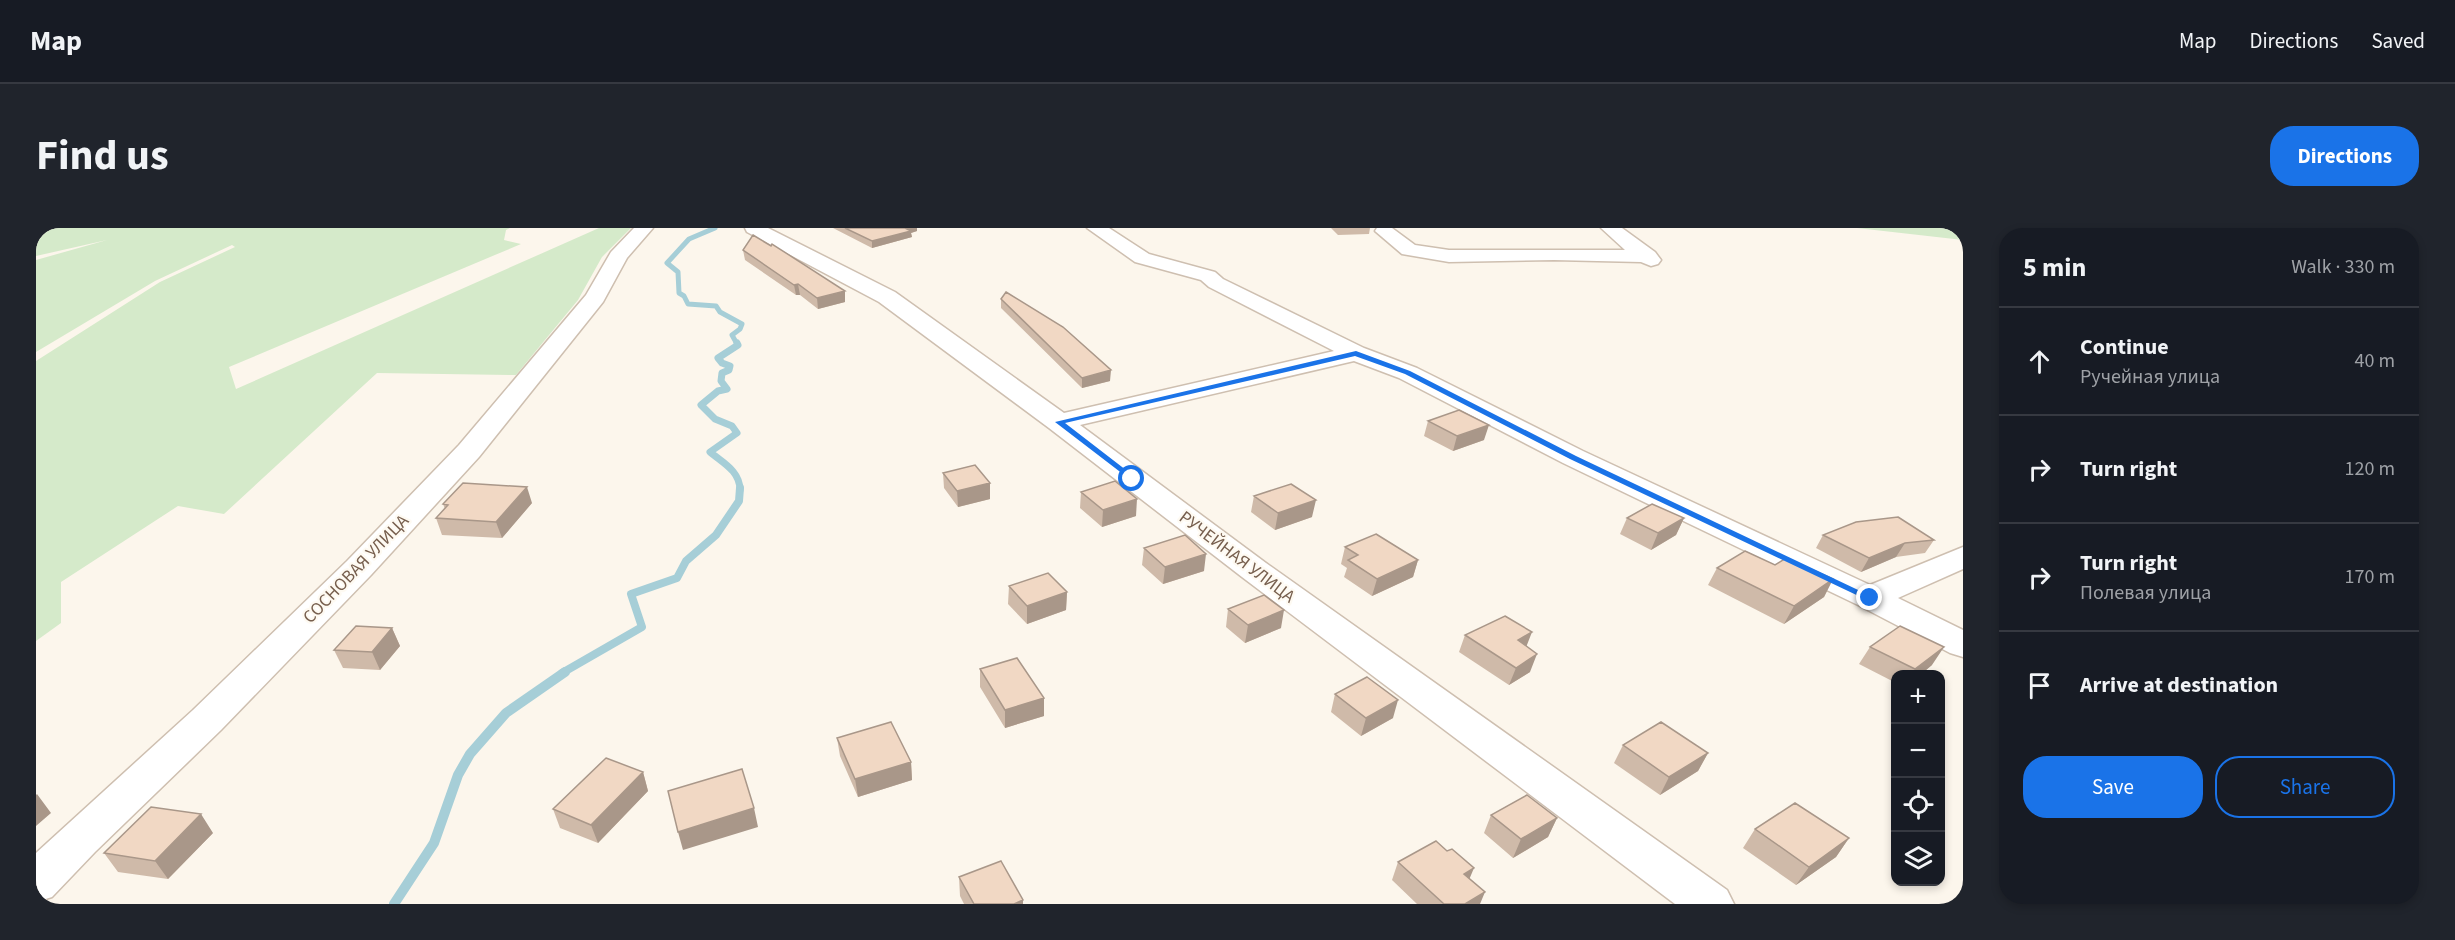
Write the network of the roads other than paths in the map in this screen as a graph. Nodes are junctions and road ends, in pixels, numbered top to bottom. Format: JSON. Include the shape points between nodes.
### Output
{"nodes":[{"id":1,"x":644,"y":228,"type":"edge"},
{"id":2,"x":754,"y":228,"type":"edge"},
{"id":3,"x":1096,"y":228,"type":"edge"},
{"id":4,"x":1610,"y":228,"type":"edge"},
{"id":5,"x":1384,"y":231,"type":"dead end"},
{"id":6,"x":1356,"y":353,"type":"junction"},
{"id":7,"x":1059,"y":422,"type":"junction"},
{"id":8,"x":1963,"y":557,"type":"edge"},
{"id":9,"x":1870,"y":598,"type":"junction"},
{"id":10,"x":1963,"y":645,"type":"edge"},
{"id":11,"x":36,"y":883,"type":"edge"},
{"id":12,"x":1710,"y":904,"type":"edge"}],
"edges":[{"from":1,"to":11,"type":"street","name":"СОСНОВАЯ УЛИЦА","via":[[618,256],[595,297],[469,451],[207,720]]},
{"from":2,"to":7,"type":"street","name":"РУЧЕЙНАЯ УЛИЦА","via":[[887,297]]},
{"from":3,"to":6,"type":"street","via":[[1143,258],[1208,276]]},
{"from":4,"to":5,"type":"street","via":[[1652,263],[1440,255],[1409,250]]},
{"from":6,"to":7,"type":"street"},
{"from":6,"to":9,"type":"street","via":[[1408,373],[1573,458]]},
{"from":7,"to":12,"type":"street","name":"РУЧЕЙНАЯ УЛИЦА"},
{"from":8,"to":9,"type":"street"},
{"from":9,"to":10,"type":"street"}]}
